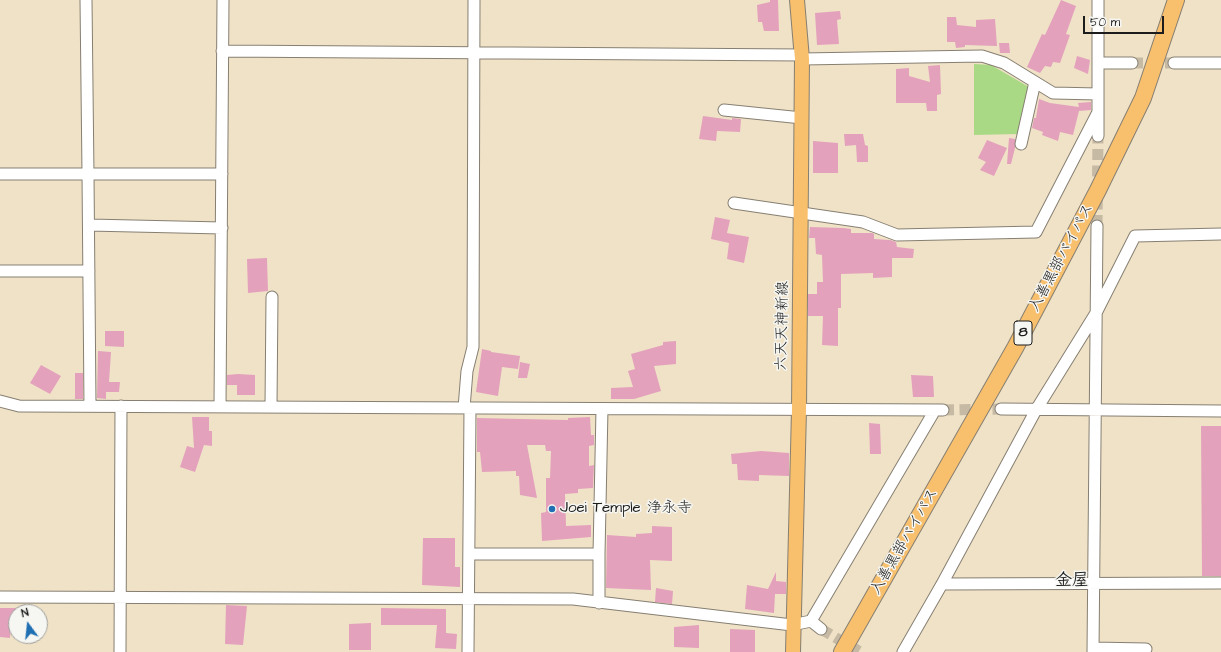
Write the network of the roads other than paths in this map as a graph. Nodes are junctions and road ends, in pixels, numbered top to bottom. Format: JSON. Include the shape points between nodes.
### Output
{"nodes":[{"id":1,"x":86,"y":0,"type":"edge"},
{"id":2,"x":223,"y":0,"type":"edge"},
{"id":3,"x":474,"y":0,"type":"edge"},
{"id":4,"x":797,"y":0,"type":"edge"},
{"id":5,"x":1098,"y":0,"type":"edge"},
{"id":6,"x":1176,"y":0,"type":"edge"},
{"id":7,"x":222,"y":51,"type":"junction"},
{"id":8,"x":473,"y":54,"type":"junction"},
{"id":9,"x":802,"y":57,"type":"junction"},
{"id":10,"x":1098,"y":63,"type":"junction"},
{"id":11,"x":1132,"y":63,"type":"tunnel mouth"},
{"id":12,"x":1174,"y":63,"type":"tunnel mouth"},
{"id":13,"x":1221,"y":63,"type":"edge"},
{"id":14,"x":1035,"y":82,"type":"junction"},
{"id":15,"x":1098,"y":94,"type":"junction"},
{"id":16,"x":724,"y":110,"type":"dead end"},
{"id":17,"x":1098,"y":112,"type":"junction"},
{"id":18,"x":802,"y":118,"type":"junction"},
{"id":19,"x":1098,"y":136,"type":"tunnel mouth"},
{"id":20,"x":1021,"y":144,"type":"dead end"},
{"id":21,"x":0,"y":174,"type":"edge"},
{"id":22,"x":88,"y":174,"type":"junction"},
{"id":23,"x":222,"y":174,"type":"junction"},
{"id":24,"x":734,"y":203,"type":"dead end"},
{"id":25,"x":801,"y":213,"type":"junction"},
{"id":26,"x":89,"y":225,"type":"junction"},
{"id":27,"x":1097,"y":226,"type":"tunnel mouth"},
{"id":28,"x":222,"y":228,"type":"junction"},
{"id":29,"x":1221,"y":234,"type":"edge"},
{"id":30,"x":0,"y":271,"type":"edge"},
{"id":31,"x":89,"y":271,"type":"junction"},
{"id":32,"x":272,"y":297,"type":"dead end"},
{"id":33,"x":1096,"y":313,"type":"junction"},
{"id":34,"x":0,"y":401,"type":"edge"},
{"id":35,"x":90,"y":406,"type":"junction"},
{"id":36,"x":121,"y":406,"type":"junction"},
{"id":37,"x":220,"y":406,"type":"junction"},
{"id":38,"x":270,"y":406,"type":"junction"},
{"id":39,"x":467,"y":408,"type":"junction"},
{"id":40,"x":602,"y":409,"type":"junction"},
{"id":41,"x":1001,"y":409,"type":"tunnel mouth"},
{"id":42,"x":799,"y":410,"type":"junction"},
{"id":43,"x":1036,"y":410,"type":"junction"},
{"id":44,"x":1095,"y":410,"type":"junction"},
{"id":45,"x":1221,"y":411,"type":"edge"},
{"id":46,"x":469,"y":554,"type":"junction"},
{"id":47,"x":599,"y":554,"type":"junction"},
{"id":48,"x":1094,"y":582,"type":"junction"},
{"id":49,"x":1221,"y":583,"type":"edge"},
{"id":50,"x":942,"y":584,"type":"junction"},
{"id":51,"x":0,"y":597,"type":"edge"},
{"id":52,"x":121,"y":597,"type":"junction"},
{"id":53,"x":468,"y":598,"type":"junction"},
{"id":54,"x":599,"y":603,"type":"junction"},
{"id":55,"x":811,"y":622,"type":"junction"},
{"id":56,"x":792,"y":626,"type":"junction"},
{"id":57,"x":822,"y":629,"type":"tunnel mouth"},
{"id":58,"x":1146,"y":649,"type":"dead end"},
{"id":59,"x":1093,"y":650,"type":"edge"},
{"id":60,"x":120,"y":652,"type":"edge"},
{"id":61,"x":468,"y":652,"type":"edge"},
{"id":62,"x":793,"y":652,"type":"edge"},
{"id":63,"x":842,"y":652,"type":"edge"},
{"id":64,"x":903,"y":652,"type":"edge"}],
"edges":[{"from":1,"to":22,"type":"street"},
{"from":2,"to":7,"type":"street"},
{"from":3,"to":8,"type":"street"},
{"from":4,"to":9,"type":"main road","name":"六天天神新線"},
{"from":5,"to":10,"type":"street"},
{"from":6,"to":63,"type":"highway","name":"入善黒部バイパス","number":"8","via":[[1143,98],[1098,190],[1015,348]]},
{"from":7,"to":8,"type":"street"},
{"from":7,"to":23,"type":"street"},
{"from":8,"to":9,"type":"street"},
{"from":8,"to":39,"type":"street","via":[[473,347],[467,370]]},
{"from":9,"to":14,"type":"street","via":[[982,56],[1004,63]]},
{"from":9,"to":18,"type":"main road","name":"六天天神新線"},
{"from":10,"to":11,"type":"street"},
{"from":10,"to":15,"type":"street"},
{"from":12,"to":13,"type":"street"},
{"from":14,"to":15,"type":"street","via":[[1053,93]]},
{"from":14,"to":20,"type":"street"},
{"from":15,"to":17,"type":"street"},
{"from":16,"to":18,"type":"street"},
{"from":17,"to":19,"type":"street"},
{"from":17,"to":25,"type":"street","via":[[1036,232],[897,235],[863,222]]},
{"from":18,"to":25,"type":"main road","name":"六天天神新線"},
{"from":21,"to":22,"type":"street"},
{"from":22,"to":23,"type":"street"},
{"from":22,"to":26,"type":"street"},
{"from":23,"to":28,"type":"street"},
{"from":24,"to":25,"type":"street"},
{"from":25,"to":42,"type":"main road","name":"六天天神新線"},
{"from":26,"to":28,"type":"street"},
{"from":26,"to":31,"type":"street"},
{"from":27,"to":33,"type":"street"},
{"from":28,"to":37,"type":"street"},
{"from":29,"to":33,"type":"street","via":[[1135,236]]},
{"from":30,"to":31,"type":"street"},
{"from":31,"to":35,"type":"street"},
{"from":32,"to":38,"type":"street"},
{"from":33,"to":43,"type":"street"},
{"from":33,"to":44,"type":"street"},
{"from":34,"to":35,"type":"street","via":[[19,406]]},
{"from":35,"to":36,"type":"street"},
{"from":36,"to":37,"type":"street"},
{"from":36,"to":52,"type":"street"},
{"from":37,"to":38,"type":"street"},
{"from":38,"to":39,"type":"street"},
{"from":39,"to":40,"type":"street"},
{"from":39,"to":46,"type":"street"},
{"from":40,"to":42,"type":"street"},
{"from":40,"to":47,"type":"street"},
{"from":41,"to":43,"type":"street"},
{"from":42,"to":55,"type":"street","via":[[939,410]]},
{"from":42,"to":56,"type":"main road","name":"六天天神新線"},
{"from":43,"to":44,"type":"street"},
{"from":43,"to":50,"type":"street"},
{"from":44,"to":45,"type":"street"},
{"from":44,"to":48,"type":"street"},
{"from":46,"to":47,"type":"street"},
{"from":46,"to":53,"type":"street"},
{"from":47,"to":54,"type":"street"},
{"from":48,"to":49,"type":"street"},
{"from":48,"to":50,"type":"street"},
{"from":48,"to":59,"type":"street"},
{"from":50,"to":64,"type":"street"},
{"from":51,"to":52,"type":"street"},
{"from":52,"to":53,"type":"street"},
{"from":52,"to":60,"type":"street"},
{"from":53,"to":54,"type":"street","via":[[573,599]]},
{"from":53,"to":61,"type":"street"},
{"from":54,"to":56,"type":"street"},
{"from":55,"to":56,"type":"street"},
{"from":55,"to":57,"type":"street"},
{"from":56,"to":62,"type":"main road","name":"六天天神新線"},
{"from":58,"to":59,"type":"street"}]}
